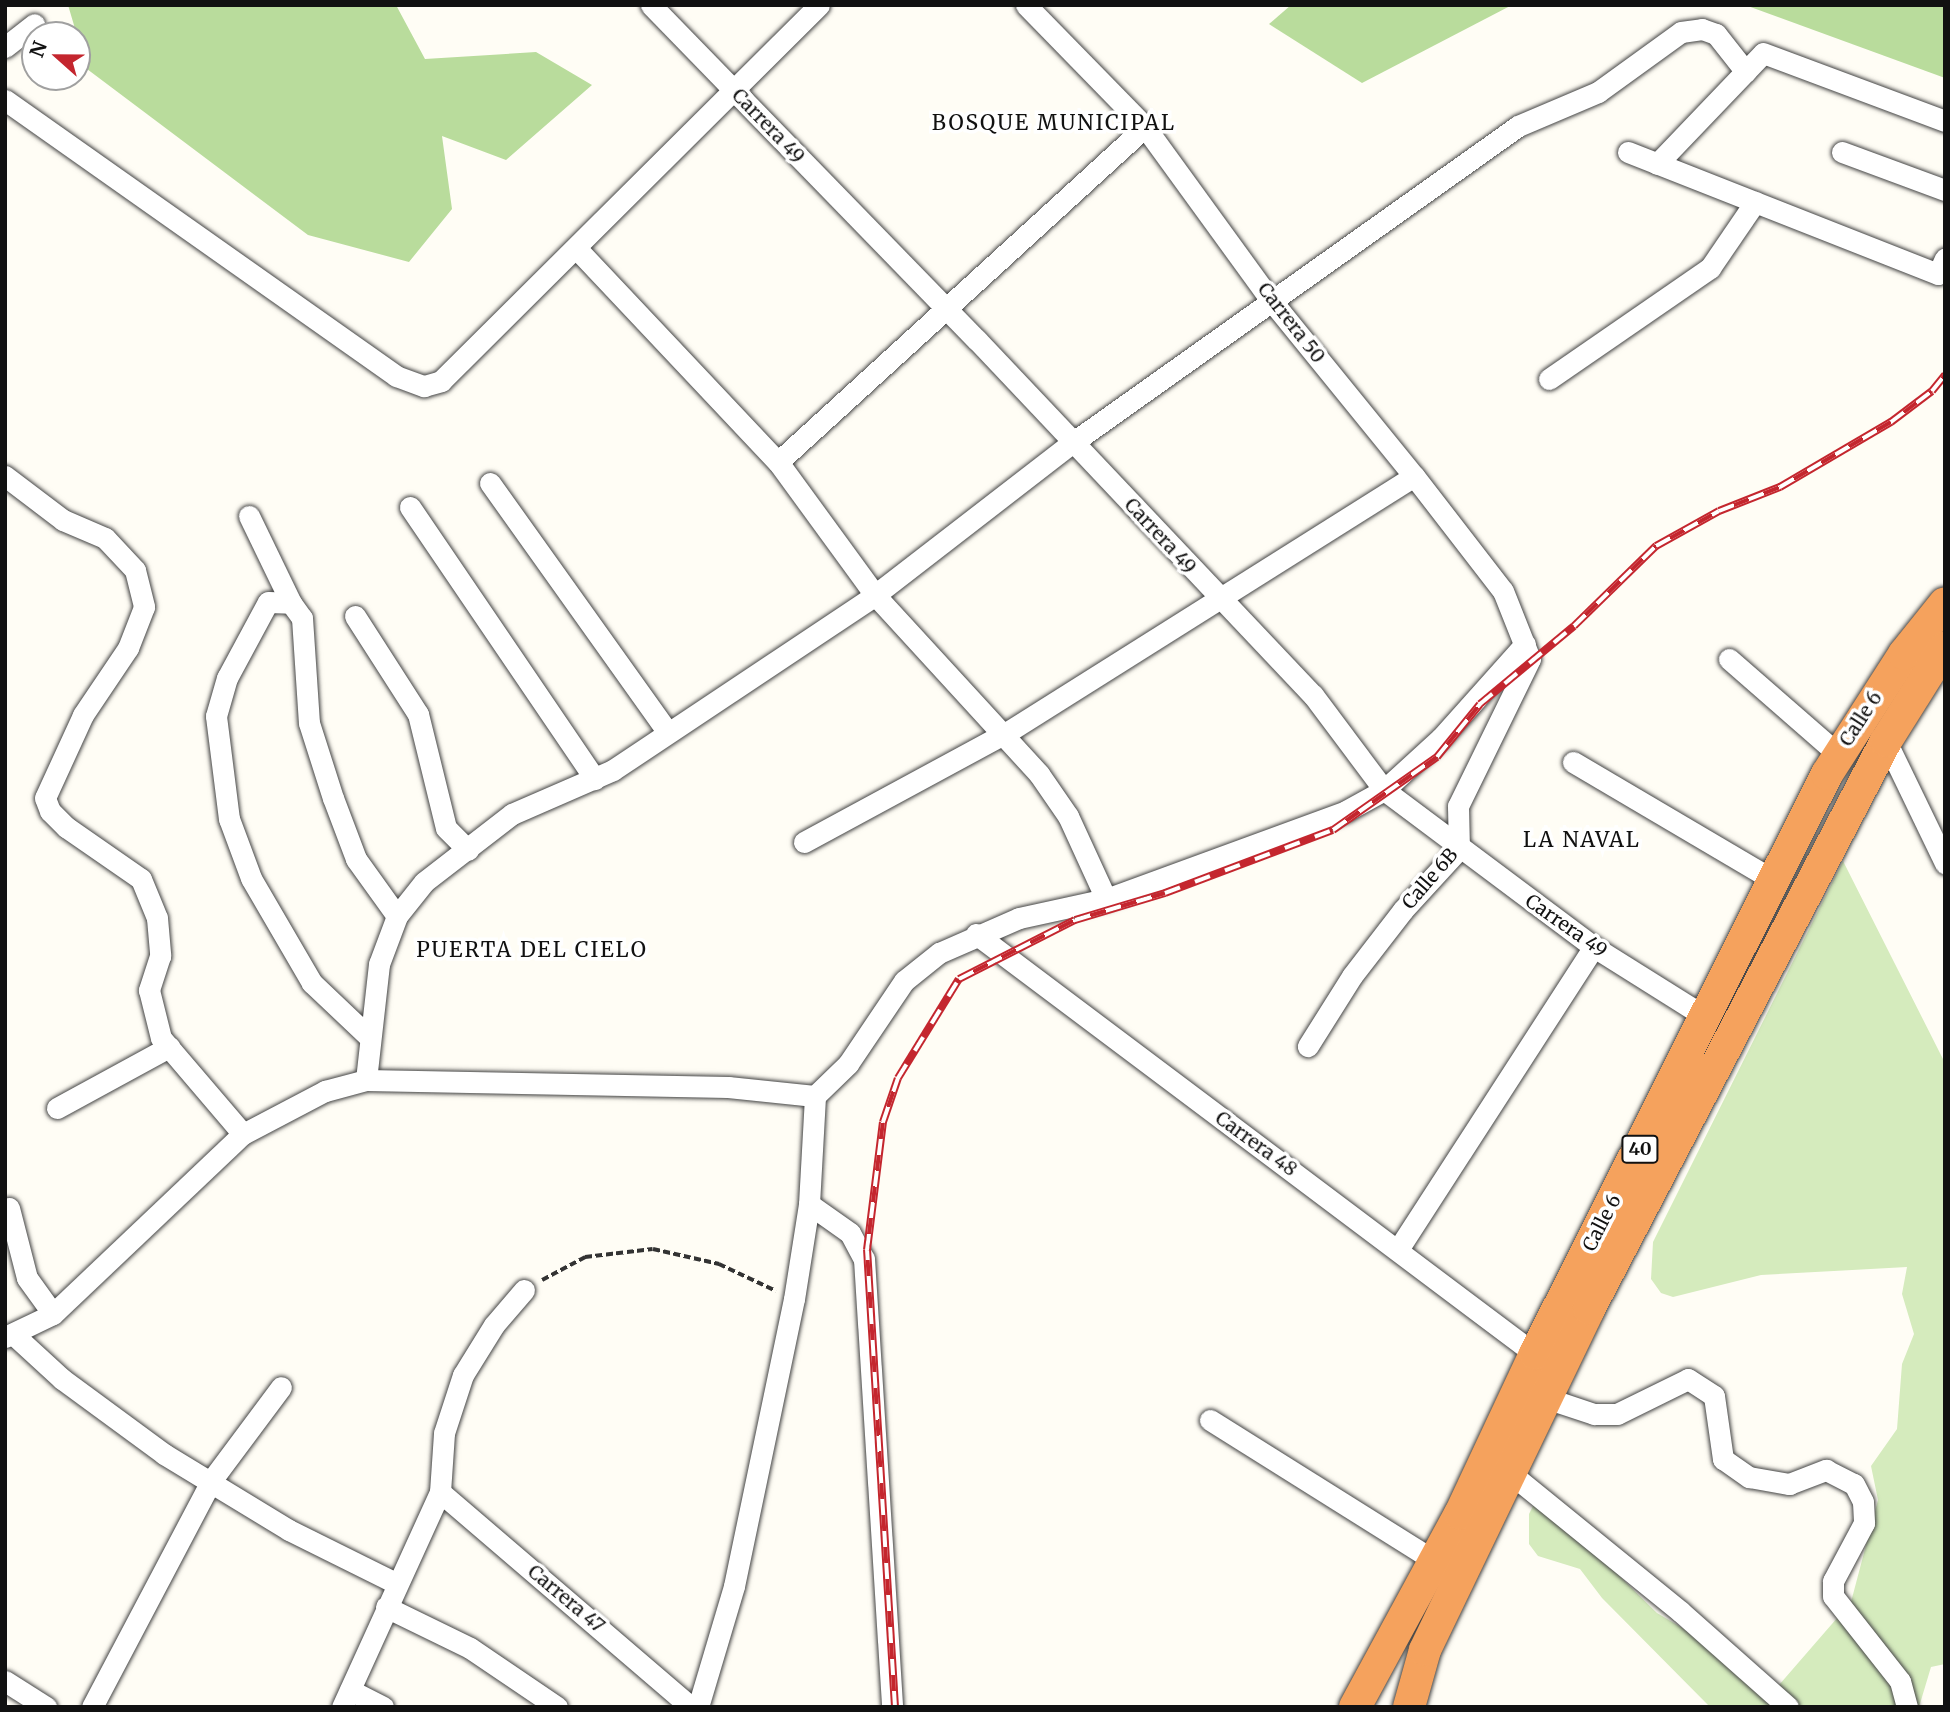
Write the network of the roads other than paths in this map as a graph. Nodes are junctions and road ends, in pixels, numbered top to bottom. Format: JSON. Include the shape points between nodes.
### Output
{"nodes":[{"id":1,"x":651,"y":5,"type":"edge"},
{"id":2,"x":819,"y":5,"type":"edge"},
{"id":3,"x":1027,"y":5,"type":"edge"},
{"id":4,"x":21,"y":34,"type":"edge"},
{"id":5,"x":5,"y":47,"type":"edge"},
{"id":6,"x":1746,"y":72,"type":"junction"},
{"id":7,"x":735,"y":93,"type":"junction"},
{"id":8,"x":5,"y":100,"type":"edge"},
{"id":9,"x":1945,"y":121,"type":"edge"},
{"id":10,"x":1145,"y":127,"type":"junction"},
{"id":11,"x":1628,"y":152,"type":"dead end"},
{"id":12,"x":1842,"y":152,"type":"dead end"},
{"id":13,"x":1657,"y":164,"type":"junction"},
{"id":14,"x":1945,"y":190,"type":"edge"},
{"id":15,"x":1755,"y":202,"type":"junction"},
{"id":16,"x":577,"y":250,"type":"junction"},
{"id":17,"x":1945,"y":258,"type":"edge"},
{"id":18,"x":1270,"y":299,"type":"junction"},
{"id":19,"x":943,"y":306,"type":"junction"},
{"id":20,"x":1549,"y":379,"type":"dead end"},
{"id":21,"x":1072,"y":443,"type":"junction"},
{"id":22,"x":778,"y":462,"type":"junction"},
{"id":23,"x":5,"y":476,"type":"edge"},
{"id":24,"x":1414,"y":476,"type":"junction"},
{"id":25,"x":490,"y":483,"type":"dead end"},
{"id":26,"x":410,"y":508,"type":"dead end"},
{"id":27,"x":250,"y":516,"type":"dead end"},
{"id":28,"x":875,"y":595,"type":"junction"},
{"id":29,"x":1220,"y":600,"type":"junction"},
{"id":30,"x":291,"y":603,"type":"junction"},
{"id":31,"x":1945,"y":603,"type":"edge"},
{"id":32,"x":355,"y":616,"type":"dead end"},
{"id":33,"x":1945,"y":647,"type":"edge"},
{"id":34,"x":1528,"y":651,"type":"junction"},
{"id":35,"x":1729,"y":659,"type":"dead end"},
{"id":36,"x":667,"y":731,"type":"junction"},
{"id":37,"x":1006,"y":733,"type":"junction"},
{"id":38,"x":1886,"y":741,"type":"junction"},
{"id":39,"x":1838,"y":754,"type":"junction"},
{"id":40,"x":1573,"y":762,"type":"dead end"},
{"id":41,"x":594,"y":779,"type":"junction"},
{"id":42,"x":1384,"y":790,"type":"junction"},
{"id":43,"x":804,"y":842,"type":"dead end"},
{"id":44,"x":1459,"y":849,"type":"junction"},
{"id":45,"x":468,"y":850,"type":"junction"},
{"id":46,"x":1945,"y":863,"type":"edge"},
{"id":47,"x":1775,"y":881,"type":"junction"},
{"id":48,"x":1106,"y":899,"type":"junction"},
{"id":49,"x":397,"y":916,"type":"junction"},
{"id":50,"x":976,"y":934,"type":"junction"},
{"id":51,"x":1594,"y":947,"type":"junction"},
{"id":52,"x":1706,"y":1018,"type":"junction"},
{"id":53,"x":369,"y":1037,"type":"junction"},
{"id":54,"x":1308,"y":1046,"type":"dead end"},
{"id":55,"x":169,"y":1047,"type":"junction"},
{"id":56,"x":366,"y":1080,"type":"junction"},
{"id":57,"x":815,"y":1096,"type":"junction"},
{"id":58,"x":57,"y":1108,"type":"dead end"},
{"id":59,"x":243,"y":1134,"type":"junction"},
{"id":60,"x":809,"y":1204,"type":"junction"},
{"id":61,"x":9,"y":1208,"type":"dead end"},
{"id":62,"x":1399,"y":1248,"type":"junction"},
{"id":63,"x":524,"y":1290,"type":"road end"},
{"id":64,"x":53,"y":1314,"type":"junction"},
{"id":65,"x":9,"y":1336,"type":"edge"},
{"id":66,"x":1535,"y":1354,"type":"junction"},
{"id":67,"x":281,"y":1387,"type":"dead end"},
{"id":68,"x":1546,"y":1398,"type":"junction"},
{"id":69,"x":1210,"y":1420,"type":"dead end"},
{"id":70,"x":1510,"y":1473,"type":"junction"},
{"id":71,"x":211,"y":1481,"type":"junction"},
{"id":72,"x":440,"y":1492,"type":"junction"},
{"id":73,"x":1436,"y":1561,"type":"junction"},
{"id":74,"x":396,"y":1583,"type":"junction"},
{"id":75,"x":386,"y":1607,"type":"junction"},
{"id":76,"x":5,"y":1681,"type":"edge"},
{"id":77,"x":346,"y":1698,"type":"edge"},
{"id":78,"x":46,"y":1707,"type":"edge"},
{"id":79,"x":92,"y":1707,"type":"edge"},
{"id":80,"x":383,"y":1707,"type":"edge"},
{"id":81,"x":557,"y":1707,"type":"edge"},
{"id":82,"x":691,"y":1707,"type":"edge"},
{"id":83,"x":698,"y":1707,"type":"edge"},
{"id":84,"x":892,"y":1707,"type":"edge"},
{"id":85,"x":1355,"y":1707,"type":"edge"},
{"id":86,"x":1409,"y":1707,"type":"edge"},
{"id":87,"x":1788,"y":1707,"type":"edge"},
{"id":88,"x":1907,"y":1707,"type":"edge"}],
"edges":[{"from":1,"to":7,"type":"street","name":"Carrera 49"},
{"from":2,"to":7,"type":"street"},
{"from":3,"to":10,"type":"street","name":"Carrera 50"},
{"from":4,"to":5,"type":"street"},
{"from":6,"to":9,"type":"street","via":[[1763,53]]},
{"from":6,"to":13,"type":"street"},
{"from":6,"to":18,"type":"street","via":[[1716,34],[1702,29],[1681,32],[1598,92],[1518,126]]},
{"from":7,"to":16,"type":"street"},
{"from":7,"to":19,"type":"street","name":"Carrera 49"},
{"from":8,"to":16,"type":"street","via":[[396,376],[424,386],[441,381]]},
{"from":10,"to":18,"type":"street","name":"Carrera 50"},
{"from":10,"to":19,"type":"street"},
{"from":11,"to":13,"type":"street"},
{"from":12,"to":14,"type":"street"},
{"from":13,"to":15,"type":"street"},
{"from":15,"to":17,"type":"street","via":[[1938,274]]},
{"from":15,"to":20,"type":"street","via":[[1710,268]]},
{"from":16,"to":22,"type":"street"},
{"from":18,"to":21,"type":"street"},
{"from":18,"to":24,"type":"street","name":"Carrera 50"},
{"from":19,"to":21,"type":"street","name":"Carrera 49"},
{"from":19,"to":22,"type":"street"},
{"from":21,"to":28,"type":"street"},
{"from":21,"to":29,"type":"street","name":"Carrera 49"},
{"from":22,"to":28,"type":"street"},
{"from":23,"to":55,"type":"street","via":[[63,520],[105,538],[135,569],[144,607],[128,648],[83,715],[44,798],[66,827],[141,879],[157,919],[160,956],[149,990],[162,1038]]},
{"from":24,"to":29,"type":"street"},
{"from":24,"to":34,"type":"street","name":"Carrera 50","via":[[1503,592]]},
{"from":25,"to":36,"type":"street"},
{"from":26,"to":41,"type":"street"},
{"from":27,"to":30,"type":"street"},
{"from":28,"to":36,"type":"street"},
{"from":28,"to":37,"type":"street","via":[[976,709]]},
{"from":29,"to":37,"type":"street"},
{"from":29,"to":42,"type":"street","name":"Carrera 49","via":[[1312,695]]},
{"from":30,"to":49,"type":"street","via":[[302,618],[309,723],[333,798],[356,859]]},
{"from":30,"to":53,"type":"street","via":[[268,602],[248,630],[216,716],[229,819],[251,878],[312,982]]},
{"from":31,"to":39,"type":"highway","name":"Calle 6","number":"40","via":[[1904,654]]},
{"from":32,"to":45,"type":"street","via":[[418,714],[446,828]]},
{"from":33,"to":38,"type":"highway","name":"Calle 6","number":"40"},
{"from":34,"to":42,"type":"street"},
{"from":34,"to":44,"type":"street","name":"Calle 6B","via":[[1458,806]]},
{"from":35,"to":39,"type":"street"},
{"from":36,"to":41,"type":"street"},
{"from":37,"to":43,"type":"street"},
{"from":37,"to":48,"type":"street","via":[[1068,816]]},
{"from":38,"to":46,"type":"street"},
{"from":38,"to":68,"type":"highway","name":"Calle 6","number":"40"},
{"from":39,"to":47,"type":"highway","name":"Calle 6","number":"40"},
{"from":40,"to":47,"type":"street"},
{"from":41,"to":45,"type":"street","via":[[512,814]]},
{"from":42,"to":44,"type":"street","name":"Carrera 49"},
{"from":42,"to":48,"type":"street","via":[[1293,833]]},
{"from":44,"to":51,"type":"street","name":"Carrera 49"},
{"from":44,"to":54,"type":"street","name":"Calle 6B","via":[[1361,965]]},
{"from":45,"to":49,"type":"street","via":[[424,882]]},
{"from":47,"to":52,"type":"highway","name":"Calle 6","number":"40"},
{"from":48,"to":50,"type":"street","via":[[1019,918]]},
{"from":49,"to":53,"type":"street","via":[[379,964]]},
{"from":50,"to":57,"type":"street","via":[[939,953],[904,981],[848,1064]]},
{"from":50,"to":62,"type":"street","name":"Carrera 48","via":[[1088,1023]]},
{"from":51,"to":52,"type":"street","name":"Carrera 49"},
{"from":51,"to":62,"type":"street"},
{"from":52,"to":66,"type":"highway","name":"Calle 6","number":"40"},
{"from":53,"to":56,"type":"street"},
{"from":55,"to":58,"type":"street"},
{"from":55,"to":59,"type":"street"},
{"from":56,"to":57,"type":"street","via":[[727,1087]]},
{"from":56,"to":59,"type":"street","via":[[326,1091]]},
{"from":57,"to":60,"type":"street"},
{"from":59,"to":64,"type":"street"},
{"from":60,"to":83,"type":"street","via":[[794,1299],[734,1586]]},
{"from":60,"to":84,"type":"street","via":[[850,1233],[864,1259]]},
{"from":61,"to":64,"type":"street","via":[[27,1278]]},
{"from":62,"to":66,"type":"street","name":"Carrera 48"},
{"from":63,"to":72,"type":"street","via":[[494,1325],[463,1376],[444,1433]]},
{"from":64,"to":65,"type":"street"},
{"from":65,"to":71,"type":"street","via":[[164,1454]]},
{"from":66,"to":73,"type":"highway","name":"Calle 6","number":"40"},
{"from":67,"to":71,"type":"street"},
{"from":68,"to":70,"type":"highway","name":"Calle 6","number":"40"},
{"from":68,"to":88,"type":"street","via":[[1594,1414],[1617,1414],[1688,1379],[1714,1396],[1723,1459],[1749,1477],[1789,1484],[1826,1470],[1854,1484],[1863,1502],[1864,1523],[1833,1581],[1832,1596],[1900,1681]]},
{"from":69,"to":73,"type":"street"},
{"from":70,"to":86,"type":"highway","name":"Calle 6","number":"40","via":[[1425,1650]]},
{"from":70,"to":87,"type":"street","via":[[1681,1612]]},
{"from":71,"to":74,"type":"street","via":[[289,1530]]},
{"from":71,"to":79,"type":"street"},
{"from":72,"to":74,"type":"street"},
{"from":72,"to":82,"type":"street","name":"Carrera 47"},
{"from":73,"to":85,"type":"highway","name":"Calle 6","number":"40"},
{"from":74,"to":75,"type":"street"},
{"from":75,"to":77,"type":"street"},
{"from":75,"to":81,"type":"street","via":[[470,1648]]},
{"from":76,"to":78,"type":"street"},
{"from":77,"to":80,"type":"street"}]}
